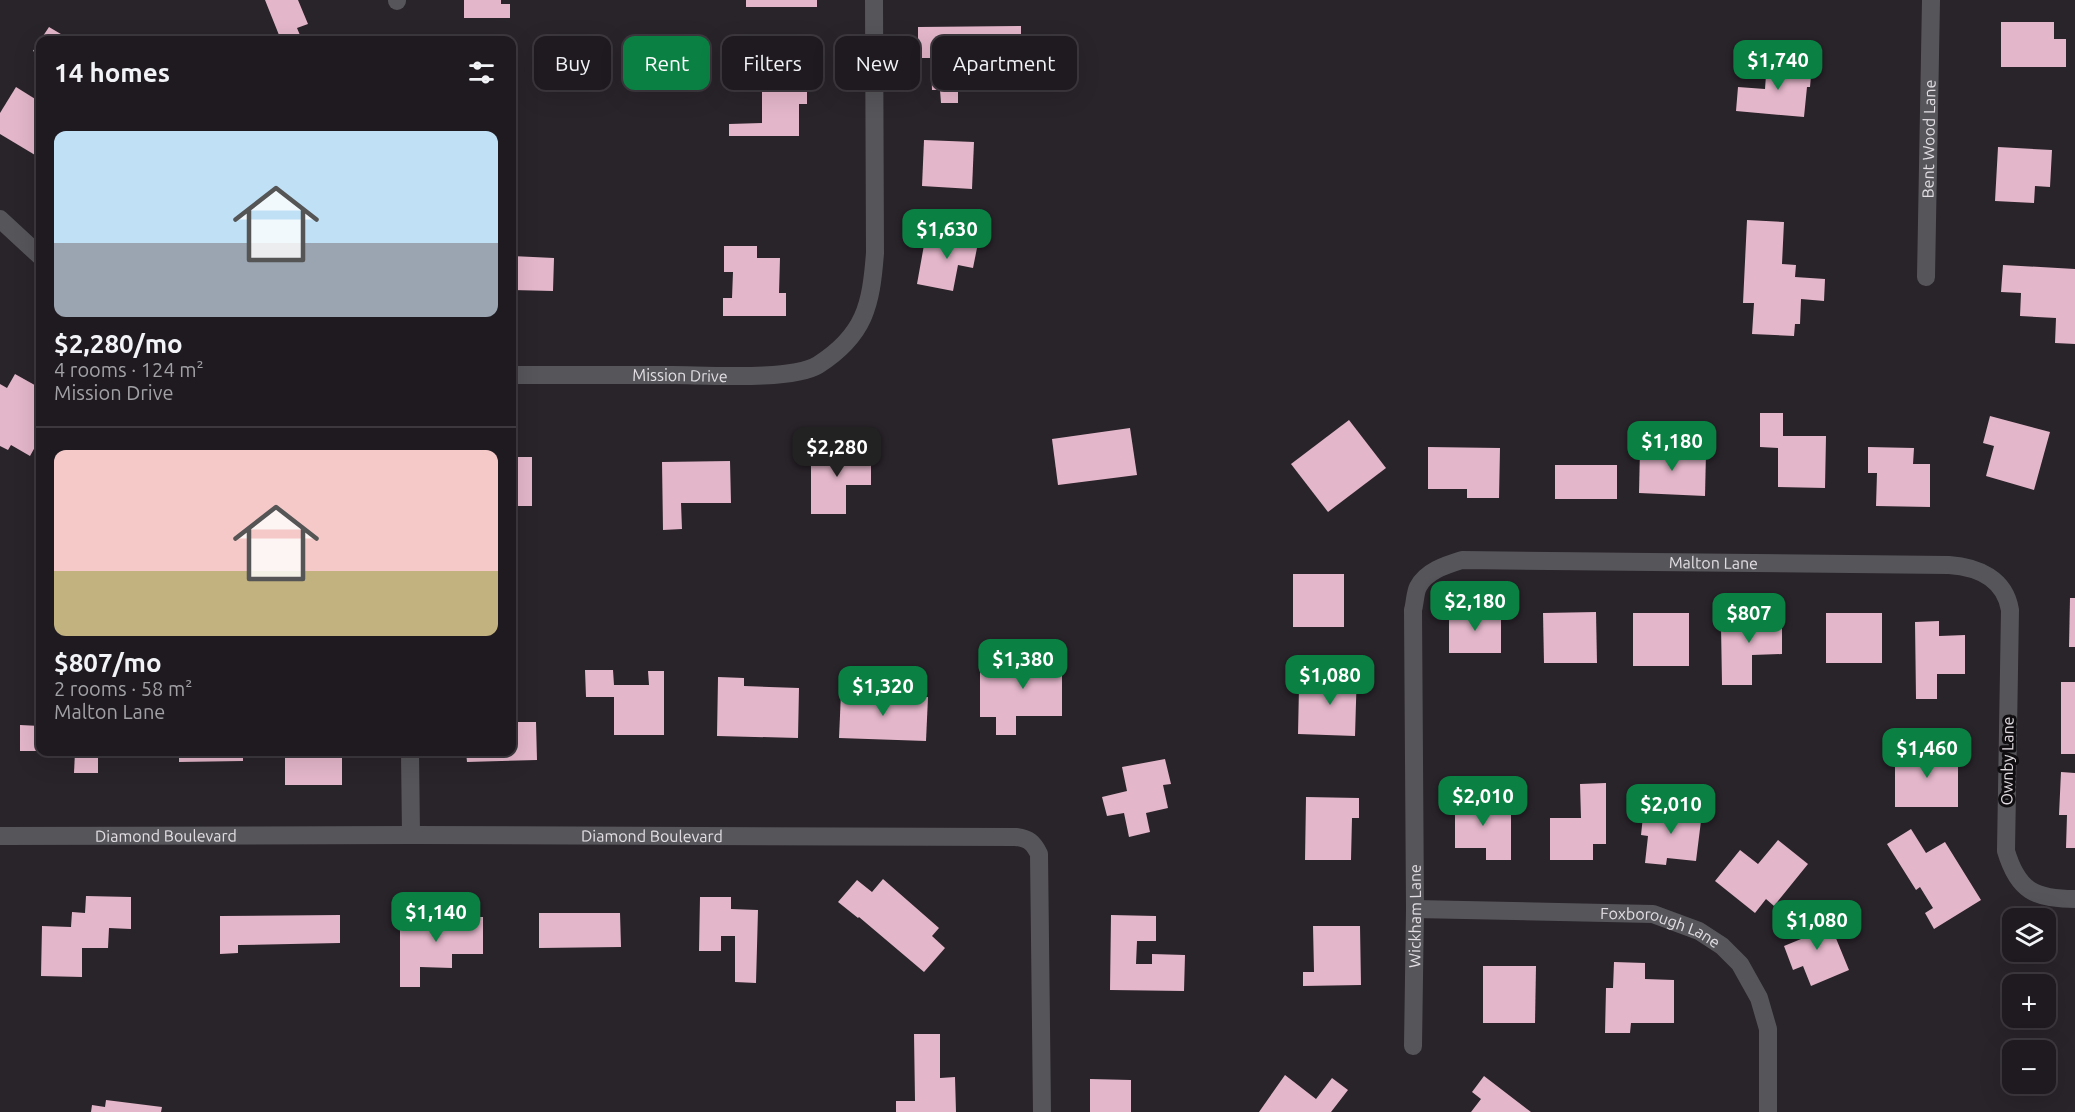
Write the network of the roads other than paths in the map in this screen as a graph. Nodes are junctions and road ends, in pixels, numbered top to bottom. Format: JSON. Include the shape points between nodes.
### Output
{"nodes":[{"id":1,"x":874,"y":0,"type":"edge"},
{"id":2,"x":1931,"y":0,"type":"edge"},
{"id":3,"x":0,"y":219,"type":"edge"},
{"id":4,"x":36,"y":252,"type":"edge"},
{"id":5,"x":1926,"y":277,"type":"dead end"},
{"id":6,"x":516,"y":375,"type":"edge"},
{"id":7,"x":1430,"y":574,"type":"joint"},
{"id":8,"x":1995,"y":580,"type":"joint"},
{"id":9,"x":411,"y":756,"type":"edge"},
{"id":10,"x":411,"y":835,"type":"junction"},
{"id":11,"x":0,"y":836,"type":"edge"},
{"id":12,"x":2075,"y":899,"type":"edge"},
{"id":13,"x":1415,"y":909,"type":"junction"},
{"id":14,"x":1413,"y":1046,"type":"dead end"},
{"id":15,"x":1042,"y":1112,"type":"edge"},
{"id":16,"x":1768,"y":1112,"type":"edge"}],
"edges":[{"from":1,"to":6,"type":"street","name":"Mission Drive","via":[[873,286],[856,332],[842,347],[816,366],[795,373]]},
{"from":2,"to":5,"type":"street","name":"Bent Wood Lane"},
{"from":3,"to":4,"type":"street"},
{"from":7,"to":8,"type":"street","name":"Malton Lane","via":[[1462,560],[1937,565],[1972,568]]},
{"from":7,"to":13,"type":"street","name":"Wickham Lane","via":[[1418,587],[1413,610]]},
{"from":8,"to":12,"type":"street","name":"Ownby Lane","via":[[2008,598],[2010,610],[2006,851],[2019,882],[2032,892],[2046,898]]},
{"from":9,"to":10,"type":"street"},
{"from":10,"to":11,"type":"street","name":"Diamond Boulevard"},
{"from":10,"to":15,"type":"street","name":"Diamond Boulevard","via":[[1028,839],[1039,854]]},
{"from":13,"to":14,"type":"street","name":"Wickham Lane"},
{"from":13,"to":16,"type":"street","name":"Foxborough Lane","via":[[1653,914],[1699,931],[1740,963],[1759,998],[1768,1029]]}]}
